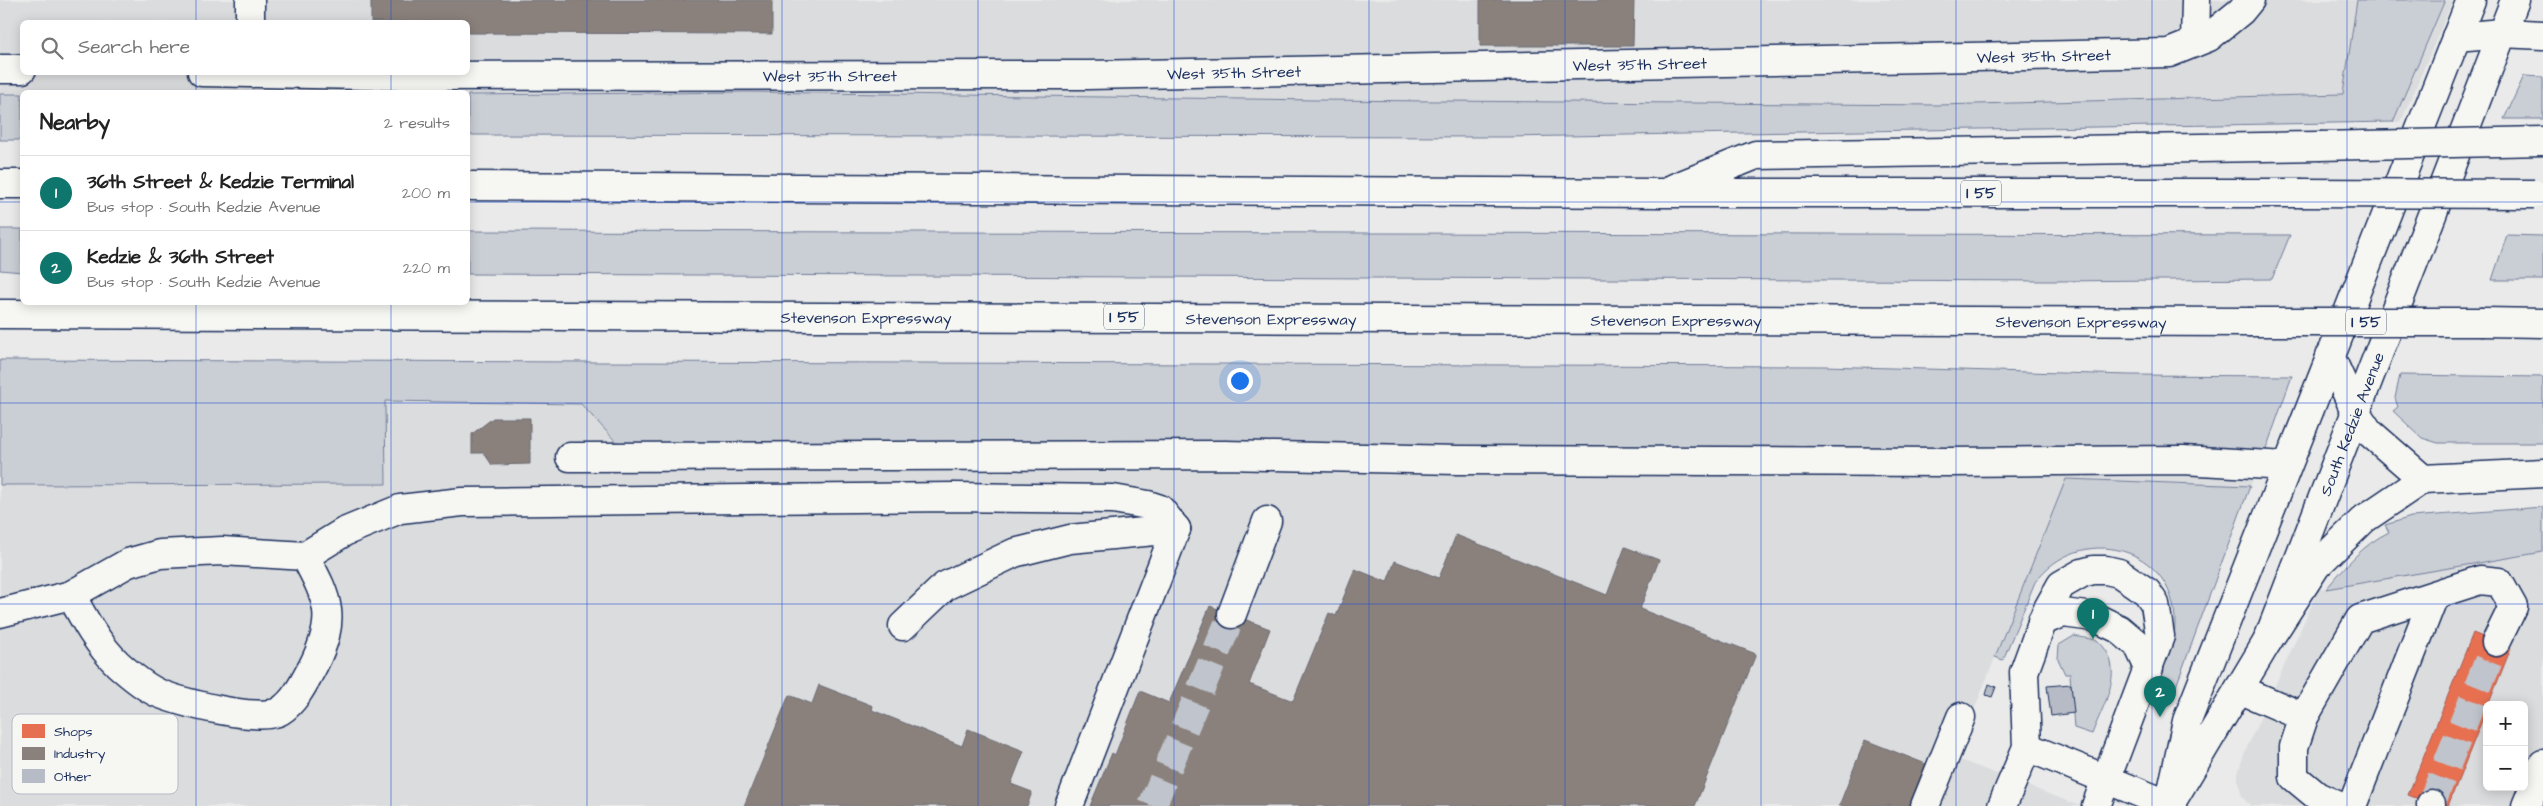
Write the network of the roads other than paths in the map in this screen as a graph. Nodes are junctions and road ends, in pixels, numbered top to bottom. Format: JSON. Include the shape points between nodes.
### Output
{"nodes":[{"id":1,"x":250,"y":0,"type":"edge"},
{"id":2,"x":2196,"y":0,"type":"edge"},
{"id":3,"x":2250,"y":0,"type":"edge"},
{"id":4,"x":2470,"y":0,"type":"edge"},
{"id":5,"x":2515,"y":0,"type":"edge"},
{"id":6,"x":250,"y":20,"type":"edge"},
{"id":7,"x":2502,"y":33,"type":"junction"},
{"id":8,"x":2543,"y":35,"type":"edge"},
{"id":9,"x":2456,"y":37,"type":"junction"},
{"id":10,"x":2195,"y":42,"type":"junction"},
{"id":11,"x":0,"y":69,"type":"edge"},
{"id":12,"x":20,"y":69,"type":"edge"},
{"id":13,"x":358,"y":75,"type":"edge"},
{"id":14,"x":2543,"y":141,"type":"edge"},
{"id":15,"x":0,"y":184,"type":"edge"},
{"id":16,"x":20,"y":184,"type":"edge"},
{"id":17,"x":470,"y":186,"type":"edge"},
{"id":18,"x":1661,"y":193,"type":"junction"},
{"id":19,"x":2539,"y":194,"type":"edge"},
{"id":20,"x":0,"y":314,"type":"edge"},
{"id":21,"x":2535,"y":325,"type":"edge"},
{"id":22,"x":2330,"y":356,"type":"junction"},
{"id":23,"x":2355,"y":411,"type":"junction"},
{"id":24,"x":570,"y":457,"type":"dead end"},
{"id":25,"x":2287,"y":466,"type":"junction"},
{"id":26,"x":2543,"y":473,"type":"edge"},
{"id":27,"x":2423,"y":479,"type":"junction"},
{"id":28,"x":1267,"y":520,"type":"dead end"},
{"id":29,"x":1176,"y":529,"type":"junction"},
{"id":30,"x":305,"y":556,"type":"junction"},
{"id":31,"x":71,"y":595,"type":"junction"},
{"id":32,"x":2434,"y":596,"type":"junction"},
{"id":33,"x":0,"y":613,"type":"edge"},
{"id":34,"x":1232,"y":614,"type":"tunnel mouth"},
{"id":35,"x":2042,"y":621,"type":"junction"},
{"id":36,"x":903,"y":626,"type":"dead end"},
{"id":37,"x":2267,"y":642,"type":"junction"},
{"id":38,"x":2496,"y":642,"type":"tunnel mouth"},
{"id":39,"x":2149,"y":668,"type":"junction"},
{"id":40,"x":2239,"y":689,"type":"junction"},
{"id":41,"x":1961,"y":717,"type":"dead end"},
{"id":42,"x":2304,"y":717,"type":"junction"},
{"id":43,"x":2026,"y":747,"type":"junction"},
{"id":44,"x":2543,"y":764,"type":"edge"},
{"id":45,"x":2107,"y":779,"type":"junction"},
{"id":46,"x":1069,"y":806,"type":"edge"},
{"id":47,"x":1925,"y":806,"type":"edge"},
{"id":48,"x":2002,"y":806,"type":"edge"},
{"id":49,"x":2096,"y":806,"type":"edge"},
{"id":50,"x":2170,"y":806,"type":"edge"},
{"id":51,"x":2339,"y":806,"type":"edge"},
{"id":52,"x":2352,"y":806,"type":"edge"},
{"id":53,"x":2526,"y":806,"type":"edge"}],
"edges":[{"from":1,"to":6,"type":"main road"},
{"from":2,"to":10,"type":"main road"},
{"from":3,"to":10,"type":"main road","name":"West 35th Street","via":[[2209,37]]},
{"from":4,"to":9,"type":"main road"},
{"from":5,"to":7,"type":"main road","name":"South Kedzie Avenue"},
{"from":7,"to":8,"type":"main road"},
{"from":7,"to":9,"type":"main road"},
{"from":7,"to":23,"type":"main road","name":"South Kedzie Avenue"},
{"from":9,"to":22,"type":"main road"},
{"from":10,"to":13,"type":"main road","name":"West 35th Street","via":[[2169,53],[1088,75]]},
{"from":11,"to":12,"type":"main road"},
{"from":14,"to":18,"type":"main road","bridge":true,"via":[[1756,155]]},
{"from":15,"to":16,"type":"main road"},
{"from":17,"to":18,"type":"main road","number":"I 55"},
{"from":18,"to":19,"type":"main road","number":"I 55","bridge":true},
{"from":20,"to":21,"type":"main road","name":"Stevenson Expressway","number":"I 55","bridge":true,"via":[[2483,322]]},
{"from":22,"to":23,"type":"main road"},
{"from":22,"to":25,"type":"main road"},
{"from":23,"to":27,"type":"main road","via":[[2369,432]]},
{"from":23,"to":37,"type":"main road","name":"South Kedzie Avenue"},
{"from":24,"to":25,"type":"main road","via":[[1226,455],[1456,460],[2183,460]]},
{"from":25,"to":50,"type":"main road","via":[[2187,721]]},
{"from":26,"to":27,"type":"main road"},
{"from":27,"to":37,"type":"main road","via":[[2364,519],[2316,566]]},
{"from":28,"to":34,"type":"main road"},
{"from":29,"to":30,"type":"main road","via":[[1160,509],[1113,499],[944,497],[462,502],[400,509],[356,526]]},
{"from":29,"to":36,"type":"main road","via":[[1070,539],[1014,552],[945,586]]},
{"from":29,"to":46,"type":"main road"},
{"from":30,"to":31,"type":"main road","via":[[222,551],[160,554],[128,563]]},
{"from":30,"to":31,"type":"main road","via":[[326,601],[329,625],[303,686],[279,712],[259,716],[210,708],[156,692],[118,664],[90,631]]},
{"from":31,"to":33,"type":"main road"},
{"from":32,"to":38,"type":"main road","via":[[2480,580],[2499,582],[2513,607]]},
{"from":32,"to":42,"type":"main road","via":[[2360,619]]},
{"from":32,"to":52,"type":"main road"},
{"from":35,"to":39,"type":"main road","via":[[2063,614],[2094,617],[2119,629],[2138,645]]},
{"from":35,"to":39,"type":"main road","via":[[2061,585],[2072,578],[2093,570],[2119,573],[2147,592],[2155,604],[2160,636]]},
{"from":35,"to":43,"type":"main road","via":[[2024,672]]},
{"from":37,"to":40,"type":"main road","name":"South Kedzie Avenue"},
{"from":39,"to":45,"type":"main road"},
{"from":40,"to":42,"type":"main road"},
{"from":40,"to":50,"type":"main road","name":"South Kedzie Avenue"},
{"from":41,"to":47,"type":"main road"},
{"from":42,"to":51,"type":"main road","via":[[2294,747],[2294,777],[2317,796]]},
{"from":43,"to":45,"type":"main road"},
{"from":43,"to":48,"type":"main road"},
{"from":44,"to":53,"type":"main road"},
{"from":45,"to":49,"type":"main road"},
{"from":45,"to":50,"type":"main road"}]}
